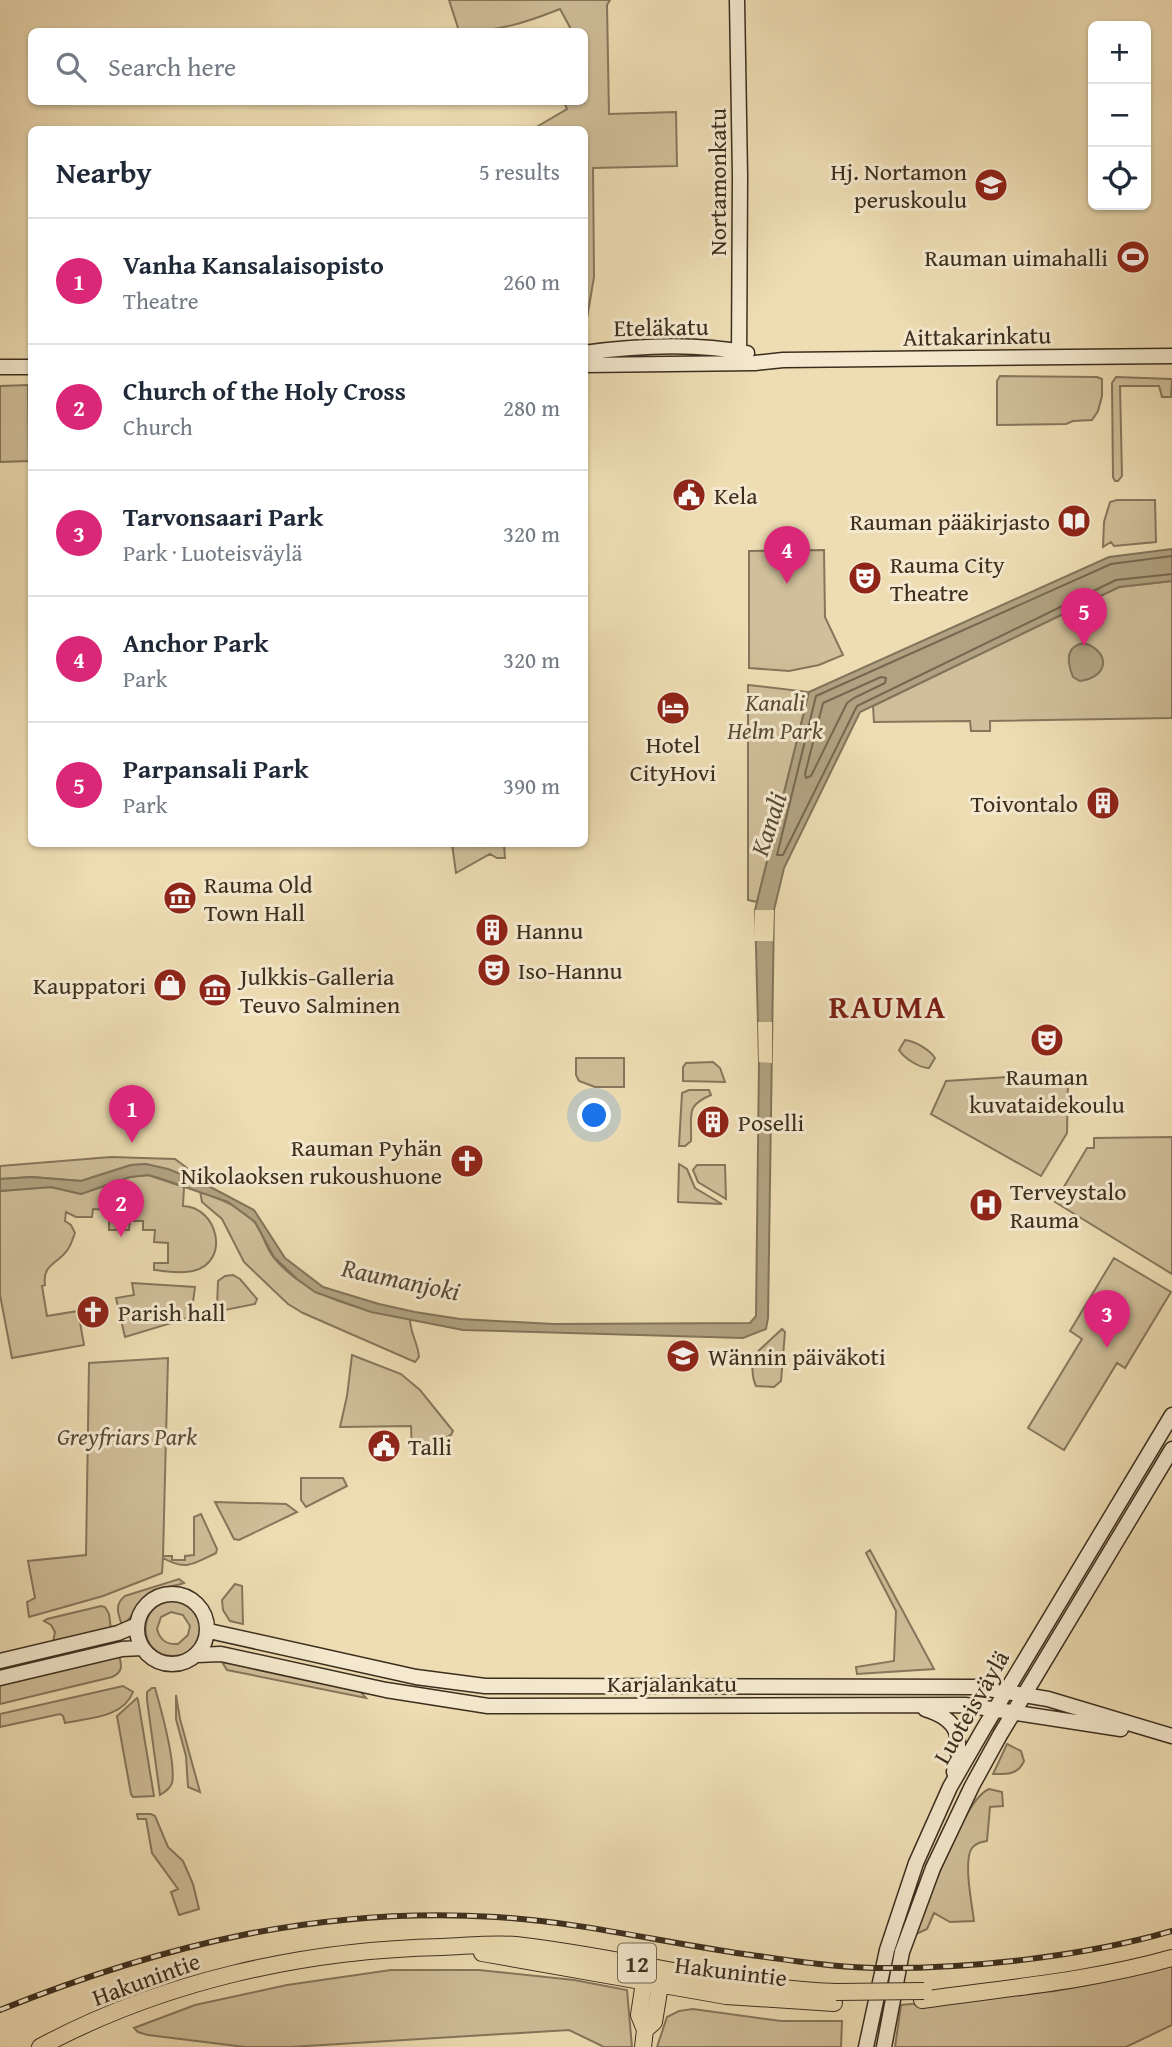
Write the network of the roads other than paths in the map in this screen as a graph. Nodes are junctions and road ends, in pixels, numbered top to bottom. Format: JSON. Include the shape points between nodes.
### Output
{"nodes":[{"id":1,"x":737,"y":0,"type":"edge"},
{"id":2,"x":588,"y":353,"type":"edge"},
{"id":3,"x":1172,"y":356,"type":"edge"},
{"id":4,"x":739,"y":357,"type":"junction"},
{"id":5,"x":588,"y":365,"type":"edge"},
{"id":6,"x":0,"y":367,"type":"edge"},
{"id":7,"x":28,"y":367,"type":"edge"},
{"id":8,"x":1172,"y":1415,"type":"edge"},
{"id":9,"x":1172,"y":1449,"type":"edge"},
{"id":10,"x":137,"y":1625,"type":"junction"},
{"id":11,"x":209,"y":1631,"type":"junction"},
{"id":12,"x":142,"y":1648,"type":"junction"},
{"id":13,"x":198,"y":1655,"type":"junction"},
{"id":14,"x":0,"y":1661,"type":"edge"},
{"id":15,"x":0,"y":1678,"type":"edge"},
{"id":16,"x":1006,"y":1692,"type":"junction"},
{"id":17,"x":1024,"y":1694,"type":"junction"},
{"id":18,"x":911,"y":1705,"type":"junction"},
{"id":19,"x":995,"y":1709,"type":"junction"},
{"id":20,"x":1014,"y":1712,"type":"junction"},
{"id":21,"x":1150,"y":1731,"type":"junction"},
{"id":22,"x":1172,"y":1736,"type":"edge"},
{"id":23,"x":950,"y":1787,"type":"junction"},
{"id":24,"x":438,"y":1947,"type":"junction"},
{"id":25,"x":1172,"y":1958,"type":"edge"},
{"id":26,"x":657,"y":1966,"type":"junction"},
{"id":27,"x":652,"y":1984,"type":"junction"},
{"id":28,"x":835,"y":1997,"type":"junction"},
{"id":29,"x":40,"y":2047,"type":"edge"},
{"id":30,"x":643,"y":2047,"type":"edge"},
{"id":31,"x":866,"y":2047,"type":"edge"},
{"id":32,"x":884,"y":2047,"type":"edge"}],
"edges":[{"from":1,"to":4,"type":"main road","name":"Nortamonkatu"},
{"from":2,"to":4,"type":"main road","name":"Eteläkatu","via":[[714,348]]},
{"from":3,"to":4,"type":"main road","name":"Aittakarinkatu","via":[[765,363]]},
{"from":4,"to":5,"type":"main road","name":"Eteläkatu"},
{"from":6,"to":7,"type":"main road"},
{"from":8,"to":16,"type":"main road","name":"Luoteisväylä"},
{"from":9,"to":17,"type":"main road","name":"Luoteisväylä"},
{"from":10,"to":11,"type":"main road","via":[[148,1603],[182,1594],[201,1607]]},
{"from":10,"to":12,"type":"main road"},
{"from":10,"to":14,"type":"main road"},
{"from":11,"to":13,"type":"main road"},
{"from":11,"to":16,"type":"main road","name":"Karjalankatu","via":[[416,1677],[485,1686],[976,1687]]},
{"from":12,"to":13,"type":"main road","via":[[157,1661],[169,1664]]},
{"from":12,"to":15,"type":"main road"},
{"from":13,"to":18,"type":"main road","name":"Karjalankatu","via":[[221,1654],[386,1690],[488,1706]]},
{"from":16,"to":17,"type":"main road","name":"Karjalankatu"},
{"from":16,"to":19,"type":"main road","name":"Luoteisväylä"},
{"from":17,"to":20,"type":"main road","name":"Luoteisväylä"},
{"from":17,"to":21,"type":"main road","name":"Karjalankatu"},
{"from":18,"to":19,"type":"main road","name":"Karjalankatu"},
{"from":18,"to":23,"type":"main road","via":[[946,1717],[955,1729],[958,1748]]},
{"from":19,"to":20,"type":"main road","name":"Karjalankatu"},
{"from":19,"to":23,"type":"main road","name":"Luoteisväylä"},
{"from":20,"to":21,"type":"main road","name":"Karjalankatu"},
{"from":20,"to":32,"type":"main road","name":"Luoteisväylä","via":[[933,1868],[902,1952]]},
{"from":21,"to":22,"type":"main road","name":"Karjalankatu"},
{"from":23,"to":31,"type":"main road","name":"Luoteisväylä","via":[[916,1864],[887,1950]]},
{"from":24,"to":26,"type":"highway","name":"Hakunintie","number":"12","via":[[512,1945]]},
{"from":24,"to":27,"type":"highway","name":"Hakunintie","number":"12"},
{"from":24,"to":29,"type":"highway","name":"Hakunintie","number":"12","via":[[356,1952],[234,1973],[102,2018]]},
{"from":25,"to":28,"type":"highway","name":"Hakunintie","number":"12","via":[[1102,1974],[979,1992]]},
{"from":26,"to":27,"type":"highway"},
{"from":26,"to":28,"type":"highway","name":"Hakunintie","number":"12"},
{"from":27,"to":28,"type":"highway","name":"Hakunintie","number":"12","via":[[726,1996]]},
{"from":27,"to":30,"type":"highway","via":[[639,2015],[645,2030]]}]}
